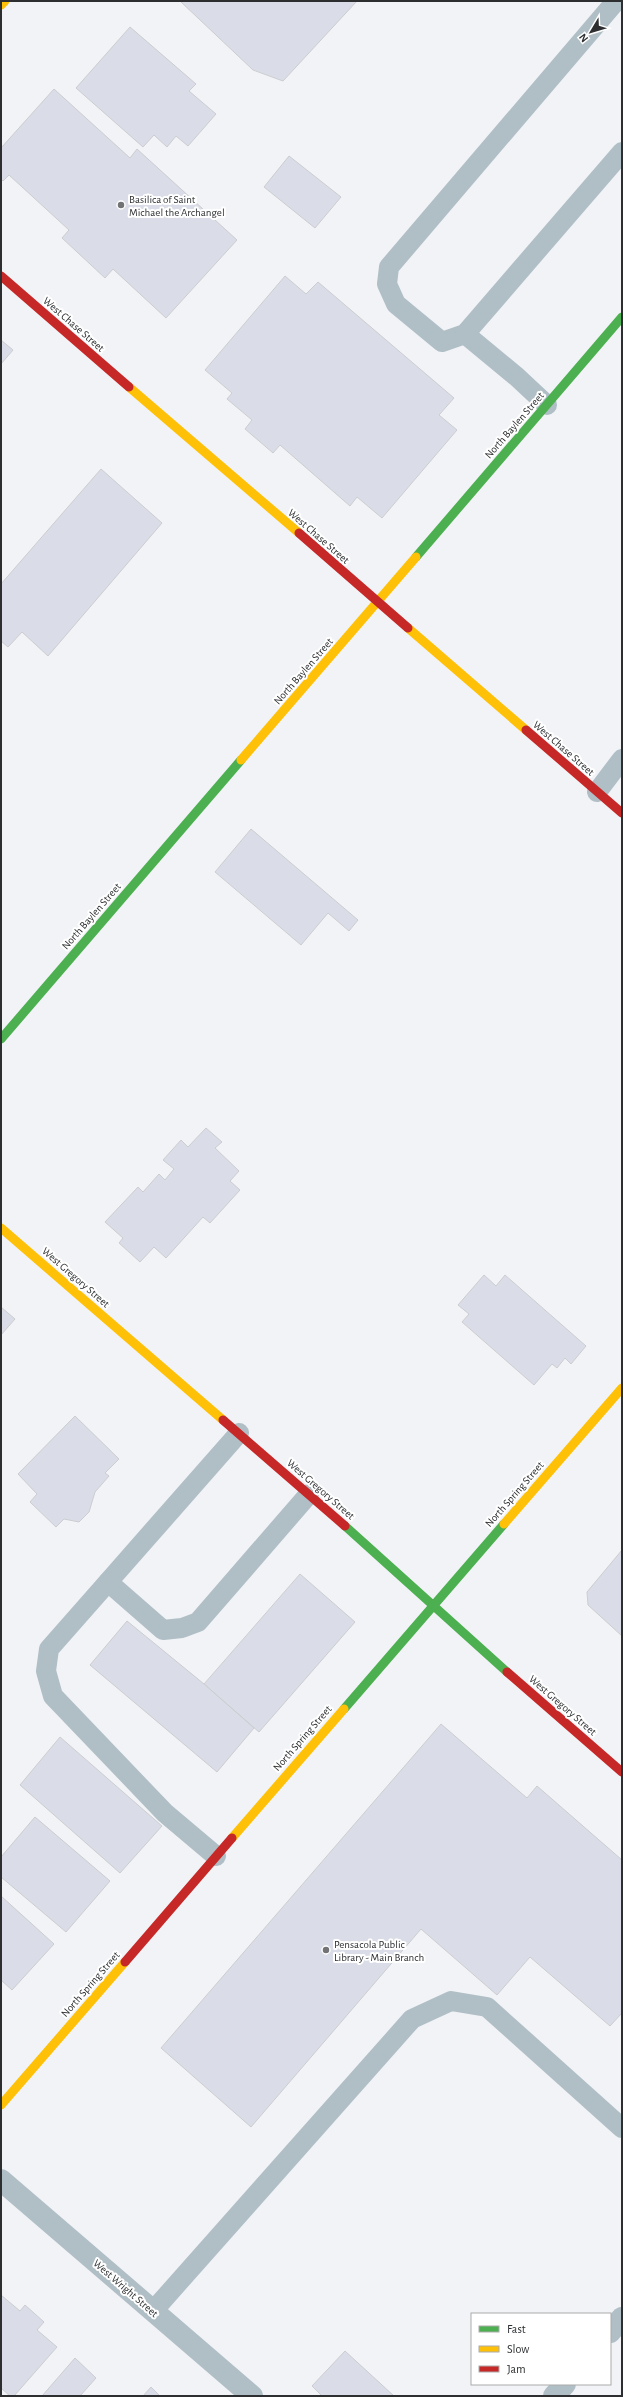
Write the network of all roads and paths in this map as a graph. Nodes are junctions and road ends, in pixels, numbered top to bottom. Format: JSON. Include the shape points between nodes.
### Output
{"nodes":[{"id":1,"x":5,"y":1,"type":"edge"},
{"id":2,"x":616,"y":1,"type":"edge"},
{"id":3,"x":1,"y":5,"type":"edge"},
{"id":4,"x":622,"y":152,"type":"edge"},
{"id":5,"x":1,"y":276,"type":"edge"},
{"id":6,"x":622,"y":317,"type":"edge"},
{"id":7,"x":465,"y":334,"type":"junction"},
{"id":8,"x":547,"y":405,"type":"junction"},
{"id":9,"x":378,"y":602,"type":"junction"},
{"id":10,"x":622,"y":759,"type":"edge"},
{"id":11,"x":597,"y":792,"type":"junction"},
{"id":12,"x":622,"y":813,"type":"edge"},
{"id":13,"x":1,"y":1039,"type":"edge"},
{"id":14,"x":1,"y":1228,"type":"edge"},
{"id":15,"x":622,"y":1388,"type":"edge"},
{"id":16,"x":238,"y":1433,"type":"junction"},
{"id":17,"x":309,"y":1494,"type":"junction"},
{"id":18,"x":108,"y":1582,"type":"junction"},
{"id":19,"x":433,"y":1605,"type":"junction"},
{"id":20,"x":622,"y":1772,"type":"edge"},
{"id":21,"x":216,"y":1856,"type":"junction"},
{"id":22,"x":1,"y":2105,"type":"edge"},
{"id":23,"x":622,"y":2128,"type":"edge"},
{"id":24,"x":1,"y":2180,"type":"edge"},
{"id":25,"x":153,"y":2311,"type":"junction"},
{"id":26,"x":622,"y":2318,"type":"edge"},
{"id":27,"x":611,"y":2331,"type":"edge"},
{"id":28,"x":564,"y":2385,"type":"edge"},
{"id":29,"x":252,"y":2396,"type":"edge"},
{"id":30,"x":554,"y":2396,"type":"edge"}],
"edges":[{"from":1,"to":3,"type":"street"},
{"from":2,"to":7,"type":"lane","via":[[389,267],[387,284],[396,304],[442,342]]},
{"from":4,"to":7,"type":"lane"},
{"from":5,"to":9,"type":"street","name":"West Chase Street"},
{"from":6,"to":8,"type":"street","name":"North Baylen Street"},
{"from":7,"to":8,"type":"lane"},
{"from":8,"to":9,"type":"street","name":"North Baylen Street"},
{"from":9,"to":11,"type":"street","name":"West Chase Street"},
{"from":9,"to":13,"type":"street","name":"North Baylen Street"},
{"from":10,"to":11,"type":"lane"},
{"from":11,"to":12,"type":"street","name":"West Chase Street"},
{"from":14,"to":16,"type":"street","name":"West Gregory Street"},
{"from":15,"to":19,"type":"street","name":"North Spring Street"},
{"from":16,"to":17,"type":"street","name":"West Gregory Street"},
{"from":16,"to":18,"type":"lane"},
{"from":17,"to":18,"type":"lane","via":[[198,1622],[182,1628],[163,1630]]},
{"from":17,"to":19,"type":"street","name":"West Gregory Street"},
{"from":18,"to":21,"type":"lane","via":[[48,1649],[46,1670],[53,1696],[165,1813]]},
{"from":19,"to":20,"type":"street","name":"West Gregory Street","via":[[467,1638]]},
{"from":19,"to":21,"type":"street","name":"North Spring Street"},
{"from":21,"to":22,"type":"street","name":"North Spring Street"},
{"from":23,"to":25,"type":"lane","via":[[487,2007],[451,2001],[412,2018]]},
{"from":24,"to":25,"type":"street","name":"West Wright Street"},
{"from":25,"to":29,"type":"street","name":"West Wright Street"},
{"from":26,"to":27,"type":"street"},
{"from":28,"to":30,"type":"street"}]}
